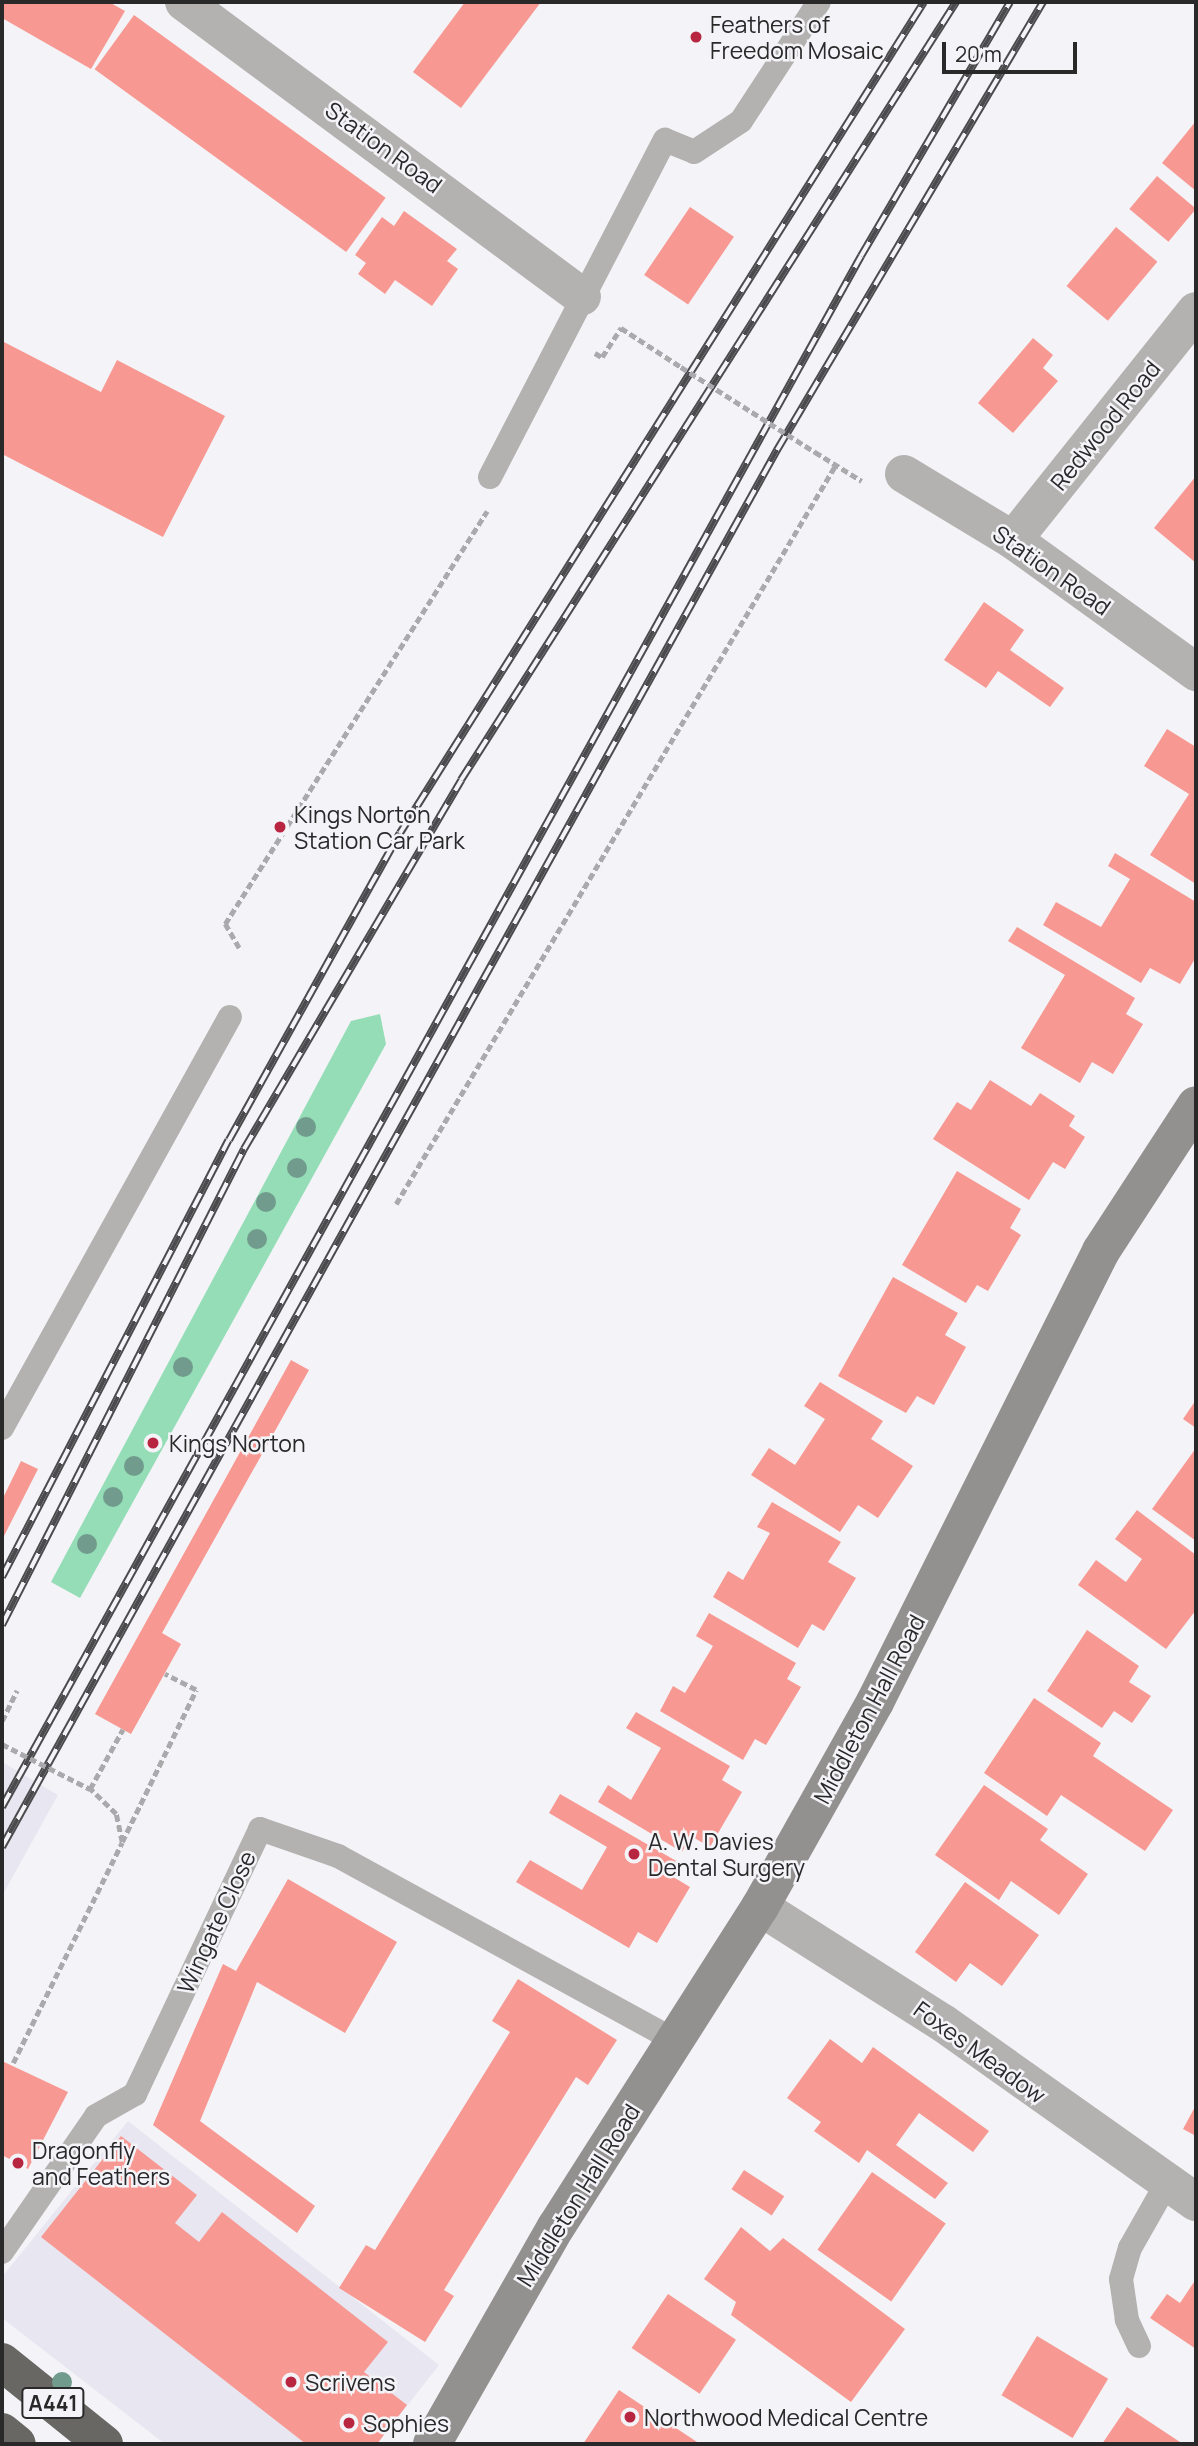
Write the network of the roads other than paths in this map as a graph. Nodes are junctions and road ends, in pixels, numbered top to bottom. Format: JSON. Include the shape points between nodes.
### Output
{"nodes":[{"id":1,"x":184,"y":2,"type":"edge"},
{"id":2,"x":819,"y":2,"type":"edge"},
{"id":3,"x":582,"y":296,"type":"junction"},
{"id":4,"x":1196,"y":311,"type":"edge"},
{"id":5,"x":904,"y":474,"type":"dead end"},
{"id":6,"x":492,"y":488,"type":"road end"},
{"id":7,"x":1013,"y":540,"type":"junction"},
{"id":8,"x":1196,"y":672,"type":"edge"},
{"id":9,"x":230,"y":1017,"type":"dead end"},
{"id":10,"x":1196,"y":1105,"type":"edge"},
{"id":11,"x":2,"y":1428,"type":"edge"},
{"id":12,"x":760,"y":1907,"type":"junction"},
{"id":13,"x":674,"y":2040,"type":"junction"},
{"id":14,"x":1182,"y":2193,"type":"edge"},
{"id":15,"x":2,"y":2252,"type":"edge"},
{"id":16,"x":1139,"y":2346,"type":"dead end"},
{"id":17,"x":2,"y":2362,"type":"edge"},
{"id":18,"x":2,"y":2432,"type":"edge"},
{"id":19,"x":17,"y":2444,"type":"edge"},
{"id":20,"x":104,"y":2444,"type":"edge"},
{"id":21,"x":432,"y":2444,"type":"edge"}],
"edges":[{"from":1,"to":3,"type":"street","name":"Station Road"},
{"from":2,"to":3,"type":"lane","via":[[741,121],[694,152],[665,140]]},
{"from":3,"to":6,"type":"lane"},
{"from":4,"to":7,"type":"street","name":"Redwood Road"},
{"from":5,"to":7,"type":"street","name":"Station Road"},
{"from":7,"to":8,"type":"street","name":"Station Road"},
{"from":9,"to":11,"type":"lane"},
{"from":10,"to":12,"type":"main road","name":"Middleton Hall Road","via":[[1101,1251],[875,1702]]},
{"from":12,"to":13,"type":"main road","name":"Middleton Hall Road"},
{"from":12,"to":14,"type":"street","name":"Foxes Meadow","via":[[943,2023]]},
{"from":13,"to":15,"type":"lane","name":"Wingate Close","via":[[338,1856],[260,1829],[135,2094],[96,2116]]},
{"from":13,"to":21,"type":"main road","name":"Middleton Hall Road"},
{"from":14,"to":16,"type":"lane","via":[[1130,2248],[1121,2279],[1127,2320]]},
{"from":17,"to":20,"type":"highway","number":"A441"},
{"from":18,"to":19,"type":"highway","number":"A441"}]}
